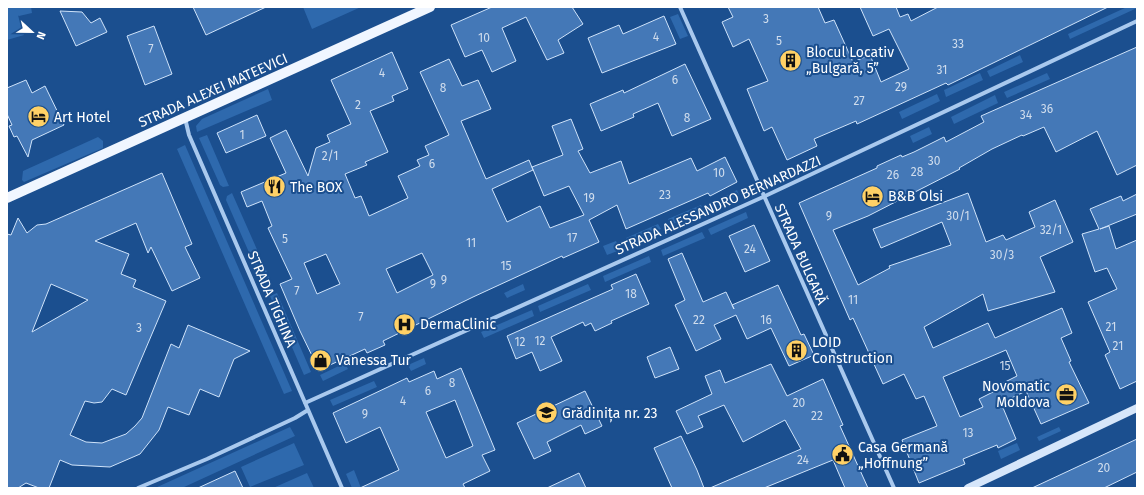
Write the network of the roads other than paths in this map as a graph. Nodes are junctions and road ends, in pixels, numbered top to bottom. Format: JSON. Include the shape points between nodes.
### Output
{"nodes":[{"id":1,"x":430,"y":7,"type":"edge"},
{"id":2,"x":680,"y":7,"type":"edge"},
{"id":3,"x":1137,"y":21,"type":"edge"},
{"id":4,"x":185,"y":118,"type":"junction"},
{"id":5,"x":764,"y":197,"type":"junction"},
{"id":6,"x":7,"y":198,"type":"edge"},
{"id":7,"x":305,"y":403,"type":"junction"},
{"id":8,"x":1137,"y":408,"type":"edge"},
{"id":9,"x":308,"y":410,"type":"junction"},
{"id":10,"x":138,"y":488,"type":"edge"},
{"id":11,"x":342,"y":488,"type":"edge"},
{"id":12,"x":894,"y":488,"type":"edge"},
{"id":13,"x":968,"y":488,"type":"edge"}],
"edges":[{"from":1,"to":4,"type":"main road","name":"STRADA ALEXEI MATEEVICI"},
{"from":2,"to":5,"type":"street","name":"STRADA BULGARĂ"},
{"from":3,"to":5,"type":"street","name":"STRADA ALESSANDRO BERNARDAZZI"},
{"from":4,"to":6,"type":"main road","name":"STRADA ALEXEI MATEEVICI"},
{"from":4,"to":7,"type":"street","name":"STRADA TIGHINA","via":[[189,135]]},
{"from":5,"to":7,"type":"street","name":"STRADA ALESSANDRO BERNARDAZZI"},
{"from":5,"to":12,"type":"street","name":"STRADA BULGARĂ"},
{"from":7,"to":9,"type":"street","name":"STRADA TIGHINA"},
{"from":8,"to":13,"type":"main road"},
{"from":9,"to":10,"type":"street","via":[[207,459]]},
{"from":9,"to":11,"type":"street","name":"STRADA TIGHINA"}]}
